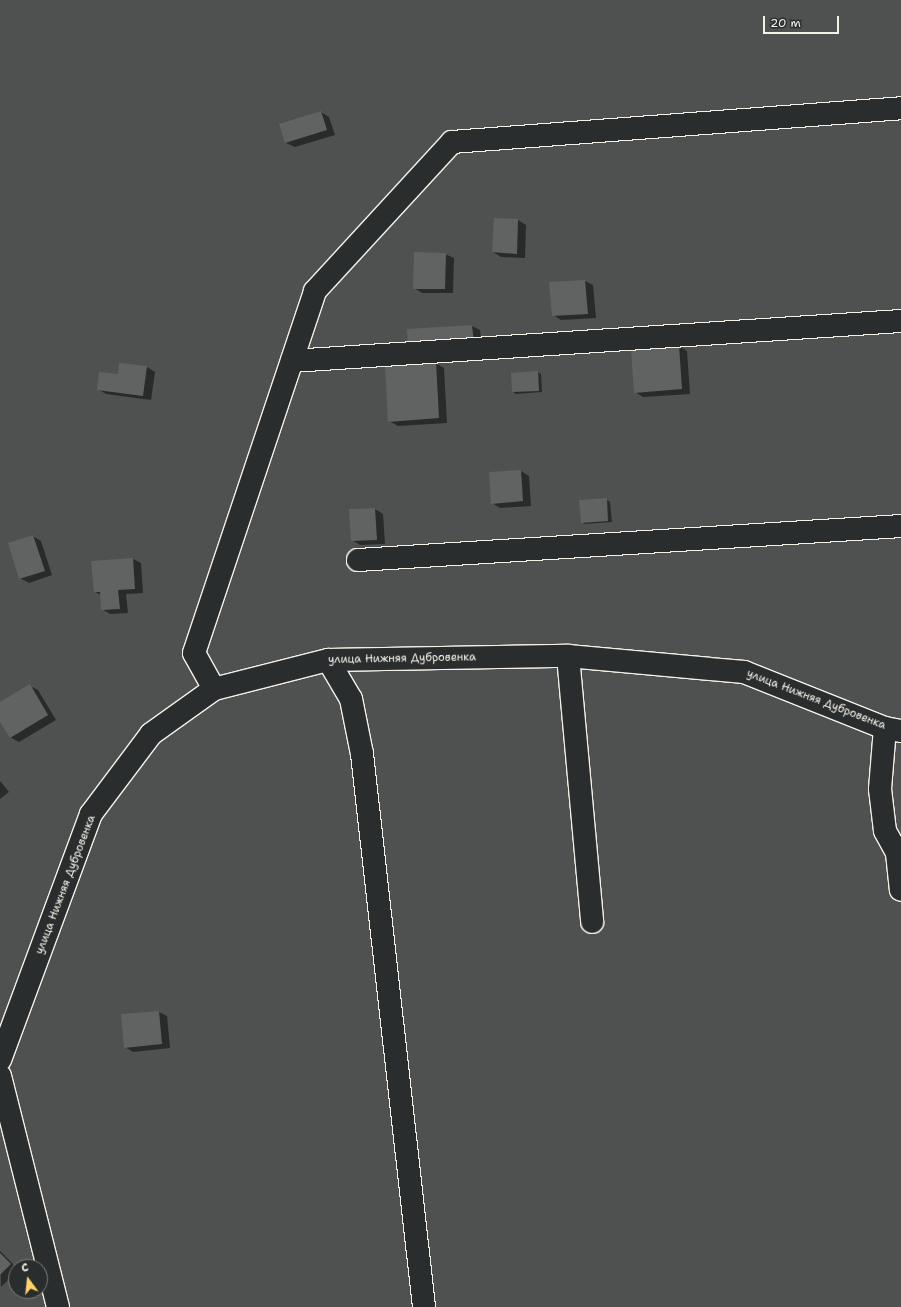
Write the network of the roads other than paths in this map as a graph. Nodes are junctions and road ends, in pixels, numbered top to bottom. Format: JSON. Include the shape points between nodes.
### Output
{"nodes":[{"id":1,"x":901,"y":108,"type":"edge"},
{"id":2,"x":901,"y":321,"type":"edge"},
{"id":3,"x":292,"y":361,"type":"junction"},
{"id":4,"x":901,"y":526,"type":"edge"},
{"id":5,"x":358,"y":560,"type":"dead end"},
{"id":6,"x":568,"y":656,"type":"junction"},
{"id":7,"x":328,"y":660,"type":"junction"},
{"id":8,"x":214,"y":689,"type":"junction"},
{"id":9,"x":893,"y":730,"type":"edge"},
{"id":10,"x":901,"y":890,"type":"edge"},
{"id":11,"x":592,"y":922,"type":"dead end"},
{"id":12,"x":2,"y":1049,"type":"edge"},
{"id":13,"x":0,"y":1076,"type":"edge"},
{"id":14,"x":58,"y":1307,"type":"edge"},
{"id":15,"x":424,"y":1307,"type":"edge"}],
"edges":[{"from":1,"to":3,"type":"lane","via":[[452,142],[315,291]]},
{"from":2,"to":3,"type":"lane"},
{"from":3,"to":8,"type":"lane","via":[[194,653]]},
{"from":4,"to":5,"type":"lane"},
{"from":6,"to":7,"type":"lane","name":"улица Нижняя Дубровенка"},
{"from":6,"to":9,"type":"lane","name":"улица Нижняя Дубровенка","via":[[744,672]]},
{"from":6,"to":11,"type":"lane"},
{"from":7,"to":8,"type":"lane","name":"улица Нижняя Дубровенка"},
{"from":7,"to":15,"type":"lane","via":[[351,698],[362,754]]},
{"from":8,"to":12,"type":"lane","name":"улица Нижняя Дубровенка","via":[[151,734],[91,814]]},
{"from":9,"to":10,"type":"lane","via":[[880,789],[885,831],[898,853]]},
{"from":13,"to":14,"type":"lane"}]}
